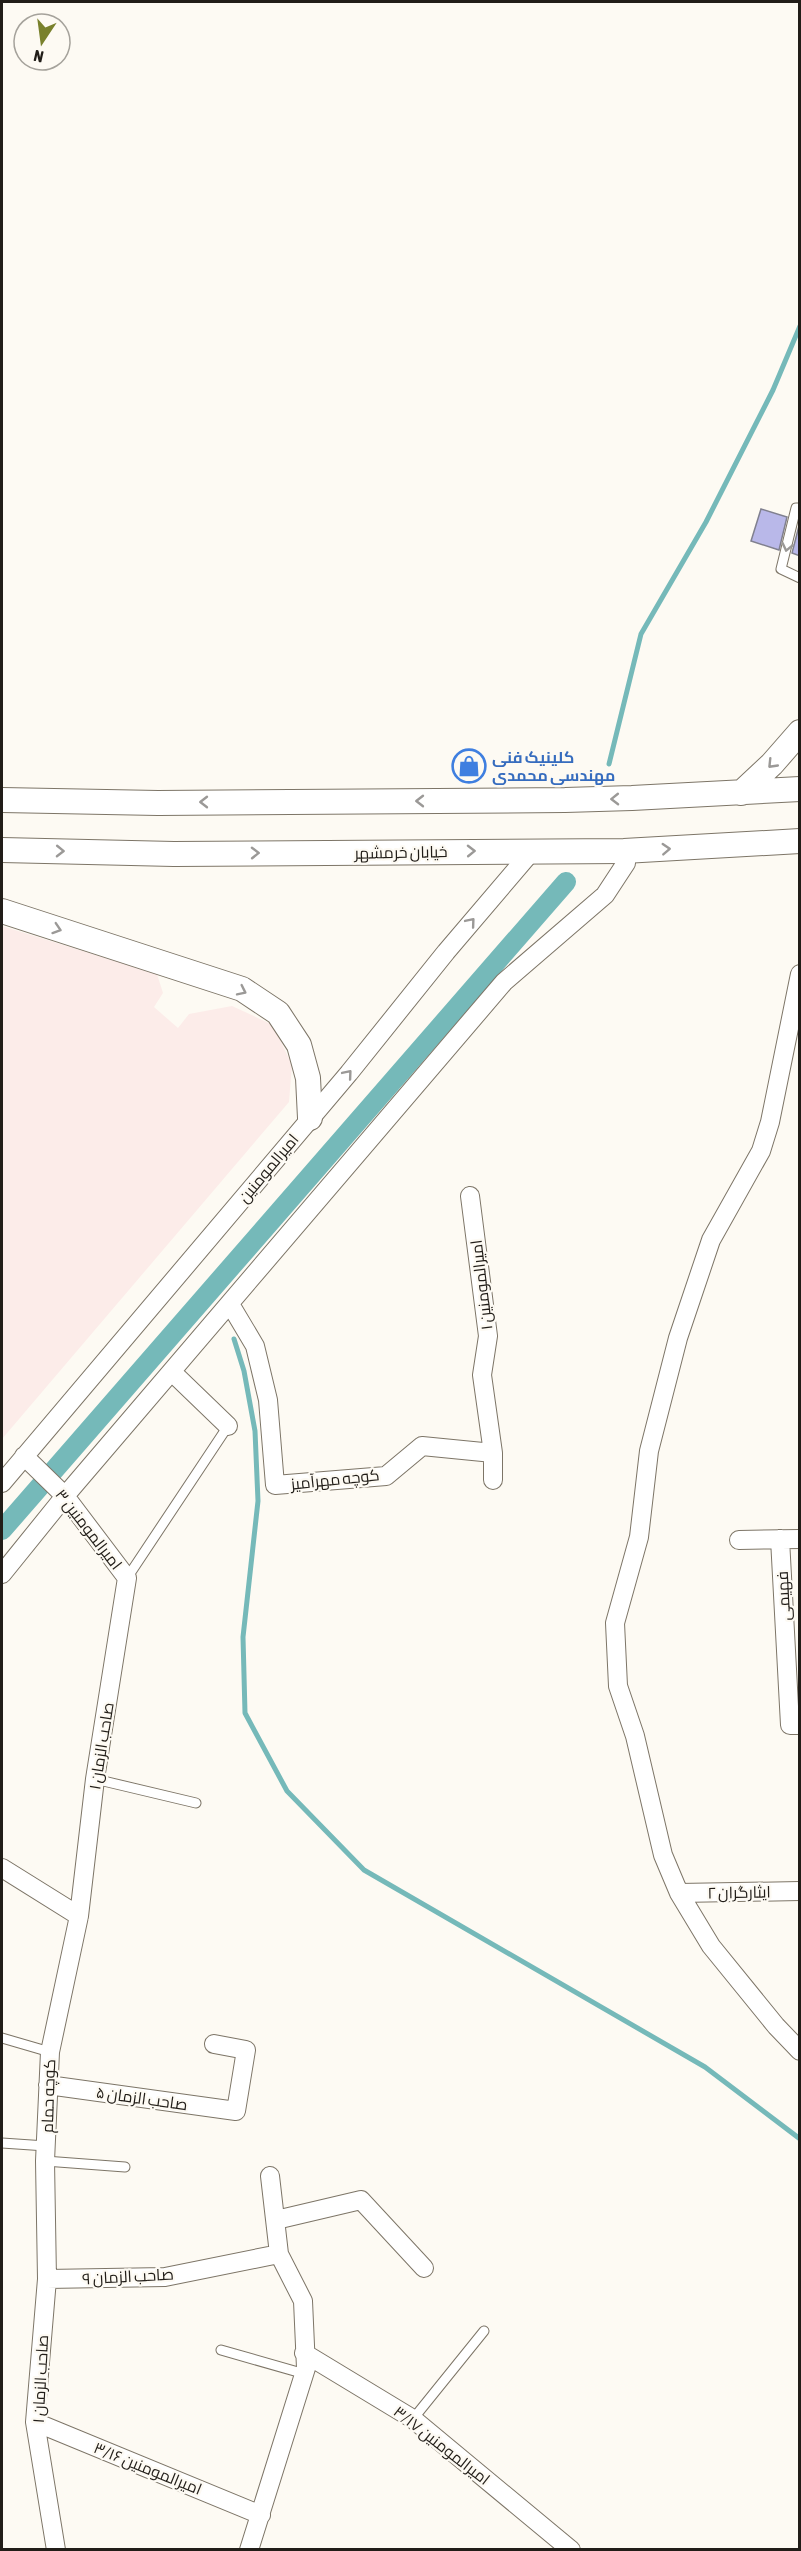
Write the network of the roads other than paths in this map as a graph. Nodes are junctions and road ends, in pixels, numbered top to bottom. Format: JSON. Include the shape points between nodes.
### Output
{"nodes":[{"id":1,"x":800,"y":508,"type":"edge"},
{"id":2,"x":800,"y":578,"type":"edge"},
{"id":3,"x":800,"y":732,"type":"edge"},
{"id":4,"x":800,"y":789,"type":"edge"},
{"id":5,"x":741,"y":793,"type":"junction"},
{"id":6,"x":2,"y":800,"type":"edge"},
{"id":7,"x":800,"y":841,"type":"edge"},
{"id":8,"x":2,"y":850,"type":"edge"},
{"id":9,"x":532,"y":850,"type":"junction"},
{"id":10,"x":624,"y":851,"type":"junction"},
{"id":11,"x":2,"y":911,"type":"edge"},
{"id":12,"x":800,"y":974,"type":"edge"},
{"id":13,"x":310,"y":1118,"type":"junction"},
{"id":14,"x":470,"y":1196,"type":"dead end"},
{"id":15,"x":230,"y":1304,"type":"junction"},
{"id":16,"x":172,"y":1372,"type":"junction"},
{"id":17,"x":228,"y":1426,"type":"joint"},
{"id":18,"x":493,"y":1453,"type":"junction"},
{"id":19,"x":24,"y":1456,"type":"junction"},
{"id":20,"x":493,"y":1480,"type":"dead end"},
{"id":21,"x":2,"y":1483,"type":"edge"},
{"id":22,"x":65,"y":1496,"type":"junction"},
{"id":23,"x":780,"y":1539,"type":"junction"},
{"id":24,"x":800,"y":1539,"type":"edge"},
{"id":25,"x":739,"y":1540,"type":"dead end"},
{"id":26,"x":2,"y":1574,"type":"edge"},
{"id":27,"x":128,"y":1578,"type":"junction"},
{"id":28,"x":795,"y":1725,"type":"edge"},
{"id":29,"x":95,"y":1779,"type":"junction"},
{"id":30,"x":196,"y":1803,"type":"dead end"},
{"id":31,"x":2,"y":1868,"type":"edge"},
{"id":32,"x":800,"y":1891,"type":"edge"},
{"id":33,"x":680,"y":1893,"type":"junction"},
{"id":34,"x":79,"y":1916,"type":"junction"},
{"id":35,"x":2,"y":2038,"type":"edge"},
{"id":36,"x":214,"y":2044,"type":"dead end"},
{"id":37,"x":800,"y":2051,"type":"edge"},
{"id":38,"x":50,"y":2052,"type":"junction"},
{"id":39,"x":48,"y":2085,"type":"junction"},
{"id":40,"x":2,"y":2143,"type":"edge"},
{"id":41,"x":46,"y":2153,"type":"junction"},
{"id":42,"x":125,"y":2167,"type":"dead end"},
{"id":43,"x":270,"y":2176,"type":"dead end"},
{"id":44,"x":276,"y":2220,"type":"junction"},
{"id":45,"x":279,"y":2254,"type":"junction"},
{"id":46,"x":424,"y":2268,"type":"dead end"},
{"id":47,"x":46,"y":2279,"type":"junction"},
{"id":48,"x":484,"y":2331,"type":"dead end"},
{"id":49,"x":221,"y":2350,"type":"dead end"},
{"id":50,"x":304,"y":2353,"type":"junction"},
{"id":51,"x":305,"y":2374,"type":"junction"},
{"id":52,"x":413,"y":2419,"type":"junction"},
{"id":53,"x":35,"y":2422,"type":"junction"},
{"id":54,"x":261,"y":2515,"type":"junction"},
{"id":55,"x":56,"y":2550,"type":"edge"},
{"id":56,"x":249,"y":2550,"type":"edge"},
{"id":57,"x":571,"y":2550,"type":"edge"}],
"edges":[{"from":1,"to":2,"type":"lane","one_way":true,"via":[[796,508],[781,569]]},
{"from":3,"to":5,"type":"main road","one_way":true},
{"from":4,"to":5,"type":"main road"},
{"from":5,"to":6,"type":"main road","one_way":true,"via":[[541,800]]},
{"from":10,"to":7,"type":"main road","name":"خیابان خرمشهر","one_way":true},
{"from":8,"to":9,"type":"main road","name":"خیابان خرمشهر","one_way":true,"via":[[174,854]]},
{"from":9,"to":10,"type":"main road","name":"خیابان خرمشهر"},
{"from":13,"to":9,"type":"street","name":"امیرالمومنین","one_way":true},
{"from":10,"to":15,"type":"street","via":[[626,863],[605,895],[504,982]]},
{"from":11,"to":13,"type":"main road","one_way":true,"via":[[242,989],[278,1013],[299,1045],[308,1078]]},
{"from":12,"to":33,"type":"street","via":[[762,1151],[711,1239],[678,1338],[649,1451],[639,1537],[615,1623],[618,1686],[663,1855]]},
{"from":13,"to":19,"type":"street","name":"امیرالمومنین"},
{"from":14,"to":18,"type":"street","name":"امیرالمومنین ۱","via":[[488,1336],[482,1375]]},
{"from":15,"to":16,"type":"street"},
{"from":15,"to":18,"type":"street","name":"کوچه مهرآمیز","via":[[255,1346],[268,1400],[275,1485],[386,1476],[422,1446]]},
{"from":16,"to":17,"type":"street"},
{"from":16,"to":22,"type":"street"},
{"from":17,"to":27,"type":"lane"},
{"from":18,"to":20,"type":"street","name":"امیرالمومنین ۱"},
{"from":19,"to":21,"type":"street","name":"امیرالمومنین"},
{"from":19,"to":22,"type":"street","name":"امیرالمومنین ۳"},
{"from":22,"to":26,"type":"street"},
{"from":22,"to":27,"type":"street","name":"امیرالمومنین ۳"},
{"from":23,"to":24,"type":"street"},
{"from":23,"to":25,"type":"street"},
{"from":23,"to":28,"type":"street","name":"فهیمی"},
{"from":27,"to":29,"type":"street","name":"صاحب الزمان ۱"},
{"from":29,"to":30,"type":"lane"},
{"from":29,"to":34,"type":"street","name":"صاحب الزمان ۱"},
{"from":31,"to":34,"type":"street"},
{"from":32,"to":33,"type":"street","name":"ایثارگران ۲"},
{"from":33,"to":37,"type":"street","via":[[711,1946]]},
{"from":34,"to":38,"type":"street","name":"کوچه حمام"},
{"from":35,"to":38,"type":"lane"},
{"from":36,"to":39,"type":"street","name":"صاحب الزمان ۵","via":[[246,2050],[236,2111]]},
{"from":38,"to":39,"type":"street","name":"کوچه حمام"},
{"from":39,"to":41,"type":"street","name":"کوچه حمام"},
{"from":40,"to":41,"type":"lane"},
{"from":41,"to":42,"type":"lane"},
{"from":41,"to":47,"type":"street","name":"کوچه حمام"},
{"from":43,"to":44,"type":"street"},
{"from":44,"to":45,"type":"street"},
{"from":44,"to":46,"type":"street","via":[[361,2200]]},
{"from":45,"to":47,"type":"street","name":"صاحب الزمان ۹","via":[[165,2277]]},
{"from":45,"to":50,"type":"street","via":[[303,2301]]},
{"from":47,"to":53,"type":"street","name":"صاحب الزمان ۱"},
{"from":48,"to":52,"type":"lane"},
{"from":49,"to":51,"type":"lane"},
{"from":50,"to":51,"type":"street"},
{"from":50,"to":52,"type":"street","name":"امیرالمومنین ۳/۱۷"},
{"from":51,"to":54,"type":"street"},
{"from":52,"to":57,"type":"street","name":"امیرالمومنین ۳/۱۷"},
{"from":53,"to":54,"type":"street","name":"امیرالمومنین ۳/۱۶"},
{"from":53,"to":55,"type":"street","name":"صاحب الزمان ۱"},
{"from":54,"to":56,"type":"street"}]}
